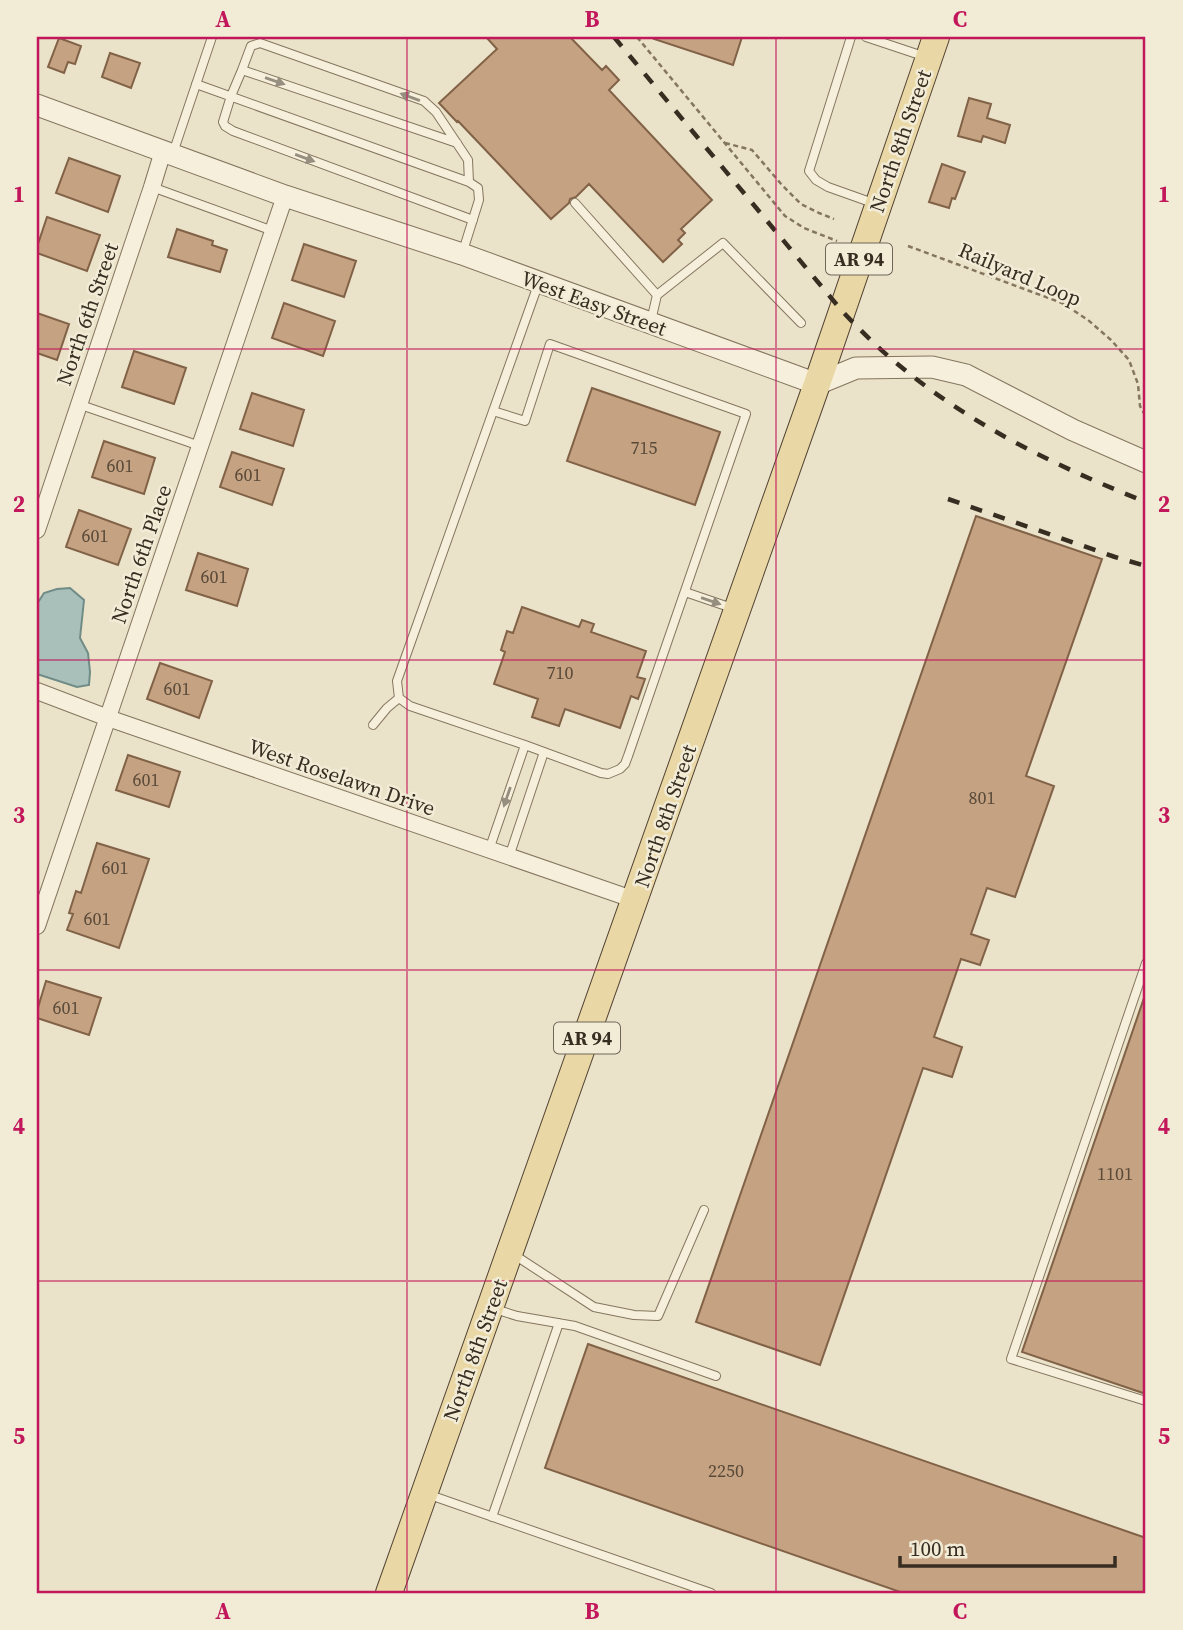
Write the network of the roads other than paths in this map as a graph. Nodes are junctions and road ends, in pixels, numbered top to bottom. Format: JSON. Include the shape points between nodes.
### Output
{"nodes":[{"id":1,"x":212,"y":37,"type":"edge"},
{"id":2,"x":851,"y":37,"type":"edge"},
{"id":3,"x":866,"y":37,"type":"edge"},
{"id":4,"x":932,"y":47,"type":"edge"},
{"id":5,"x":242,"y":70,"type":"junction"},
{"id":6,"x":196,"y":84,"type":"junction"},
{"id":7,"x":231,"y":96,"type":"junction"},
{"id":8,"x":37,"y":105,"type":"edge"},
{"id":9,"x":457,"y":143,"type":"junction"},
{"id":10,"x":167,"y":153,"type":"junction"},
{"id":11,"x":469,"y":182,"type":"junction"},
{"id":12,"x":152,"y":187,"type":"junction"},
{"id":13,"x":285,"y":196,"type":"junction"},
{"id":14,"x":575,"y":203,"type":"dead end"},
{"id":15,"x":878,"y":205,"type":"junction"},
{"id":16,"x":473,"y":220,"type":"junction"},
{"id":17,"x":273,"y":231,"type":"junction"},
{"id":18,"x":462,"y":254,"type":"junction"},
{"id":19,"x":539,"y":282,"type":"junction"},
{"id":20,"x":657,"y":295,"type":"junction"},
{"id":21,"x":651,"y":323,"type":"junction"},
{"id":22,"x":801,"y":323,"type":"dead end"},
{"id":23,"x":817,"y":384,"type":"junction"},
{"id":24,"x":78,"y":404,"type":"junction"},
{"id":25,"x":493,"y":411,"type":"junction"},
{"id":26,"x":200,"y":446,"type":"junction"},
{"id":27,"x":1146,"y":462,"type":"edge"},
{"id":28,"x":37,"y":530,"type":"edge"},
{"id":29,"x":685,"y":592,"type":"junction"},
{"id":30,"x":737,"y":610,"type":"junction"},
{"id":31,"x":37,"y":691,"type":"edge"},
{"id":32,"x":399,"y":698,"type":"junction"},
{"id":33,"x":108,"y":718,"type":"junction"},
{"id":34,"x":373,"y":725,"type":"dead end"},
{"id":35,"x":525,"y":745,"type":"junction"},
{"id":36,"x":544,"y":752,"type":"junction"},
{"id":37,"x":489,"y":850,"type":"junction"},
{"id":38,"x":509,"y":857,"type":"junction"},
{"id":39,"x":635,"y":900,"type":"junction"},
{"id":40,"x":37,"y":926,"type":"edge"},
{"id":41,"x":1146,"y":963,"type":"edge"},
{"id":42,"x":704,"y":1210,"type":"dead end"},
{"id":43,"x":511,"y":1253,"type":"junction"},
{"id":44,"x":490,"y":1308,"type":"junction"},
{"id":45,"x":558,"y":1323,"type":"junction"},
{"id":46,"x":716,"y":1376,"type":"dead end"},
{"id":47,"x":1146,"y":1401,"type":"edge"},
{"id":48,"x":424,"y":1493,"type":"junction"},
{"id":49,"x":492,"y":1517,"type":"junction"},
{"id":50,"x":390,"y":1593,"type":"edge"},
{"id":51,"x":710,"y":1593,"type":"edge"}],
"edges":[{"from":1,"to":6,"type":"lane"},
{"from":2,"to":15,"type":"lane","via":[[810,171],[828,187]]},
{"from":3,"to":4,"type":"lane"},
{"from":4,"to":15,"type":"main road","name":"North 8th Street","number":"AR 94"},
{"from":5,"to":7,"type":"lane"},
{"from":5,"to":9,"type":"lane","one_way":true},
{"from":9,"to":5,"type":"lane","one_way":true,"via":[[424,102],[260,43],[251,47]]},
{"from":6,"to":7,"type":"lane"},
{"from":6,"to":10,"type":"lane"},
{"from":7,"to":11,"type":"lane"},
{"from":7,"to":16,"type":"lane","one_way":true,"via":[[223,122],[233,131]]},
{"from":8,"to":10,"type":"street","name":"West Easy Street"},
{"from":9,"to":11,"type":"lane","via":[[468,160]]},
{"from":10,"to":12,"type":"street","name":"North 6th Street"},
{"from":10,"to":13,"type":"street","name":"West Easy Street"},
{"from":11,"to":16,"type":"lane","via":[[478,188]]},
{"from":12,"to":17,"type":"lane"},
{"from":12,"to":24,"type":"street","name":"North 6th Street"},
{"from":13,"to":17,"type":"street","name":"North 6th Place"},
{"from":13,"to":18,"type":"street","name":"West Easy Street"},
{"from":14,"to":20,"type":"lane"},
{"from":15,"to":23,"type":"main road","name":"North 8th Street","number":"AR 94"},
{"from":16,"to":18,"type":"lane"},
{"from":17,"to":26,"type":"street","name":"North 6th Place"},
{"from":18,"to":19,"type":"street","name":"West Easy Street"},
{"from":19,"to":21,"type":"street","name":"West Easy Street"},
{"from":19,"to":25,"type":"lane"},
{"from":20,"to":21,"type":"lane"},
{"from":20,"to":22,"type":"lane","via":[[723,243]]},
{"from":21,"to":23,"type":"street","name":"West Easy Street"},
{"from":23,"to":27,"type":"street","via":[[856,368],[932,367],[967,375]]},
{"from":23,"to":30,"type":"main road","name":"North 8th Street","number":"AR 94"},
{"from":24,"to":26,"type":"lane"},
{"from":24,"to":28,"type":"street","name":"North 6th Street"},
{"from":25,"to":29,"type":"lane","via":[[525,421],[550,344],[746,414]]},
{"from":25,"to":32,"type":"lane","via":[[397,681]]},
{"from":26,"to":33,"type":"street","name":"North 6th Place"},
{"from":29,"to":30,"type":"lane","one_way":true},
{"from":29,"to":36,"type":"lane","via":[[625,764],[615,772],[601,773]]},
{"from":30,"to":39,"type":"main road","name":"North 8th Street","number":"AR 94"},
{"from":31,"to":33,"type":"street","name":"West Roselawn Drive"},
{"from":32,"to":34,"type":"lane"},
{"from":32,"to":35,"type":"lane","via":[[410,706]]},
{"from":33,"to":37,"type":"street","name":"West Roselawn Drive"},
{"from":33,"to":40,"type":"street","name":"North 6th Place"},
{"from":35,"to":36,"type":"lane"},
{"from":35,"to":37,"type":"lane","one_way":true},
{"from":36,"to":38,"type":"lane"},
{"from":37,"to":38,"type":"street","name":"West Roselawn Drive"},
{"from":38,"to":39,"type":"street","name":"West Roselawn Drive"},
{"from":39,"to":43,"type":"main road","name":"North 8th Street","number":"AR 94"},
{"from":41,"to":47,"type":"lane","via":[[1011,1359]]},
{"from":42,"to":43,"type":"lane","via":[[658,1316],[594,1307]]},
{"from":43,"to":44,"type":"main road","name":"North 8th Street","number":"AR 94"},
{"from":44,"to":45,"type":"lane"},
{"from":44,"to":48,"type":"main road","name":"North 8th Street","number":"AR 94"},
{"from":45,"to":46,"type":"lane"},
{"from":45,"to":49,"type":"lane"},
{"from":48,"to":49,"type":"lane"},
{"from":48,"to":50,"type":"main road","name":"North 8th Street","number":"AR 94"},
{"from":49,"to":51,"type":"lane"}]}
